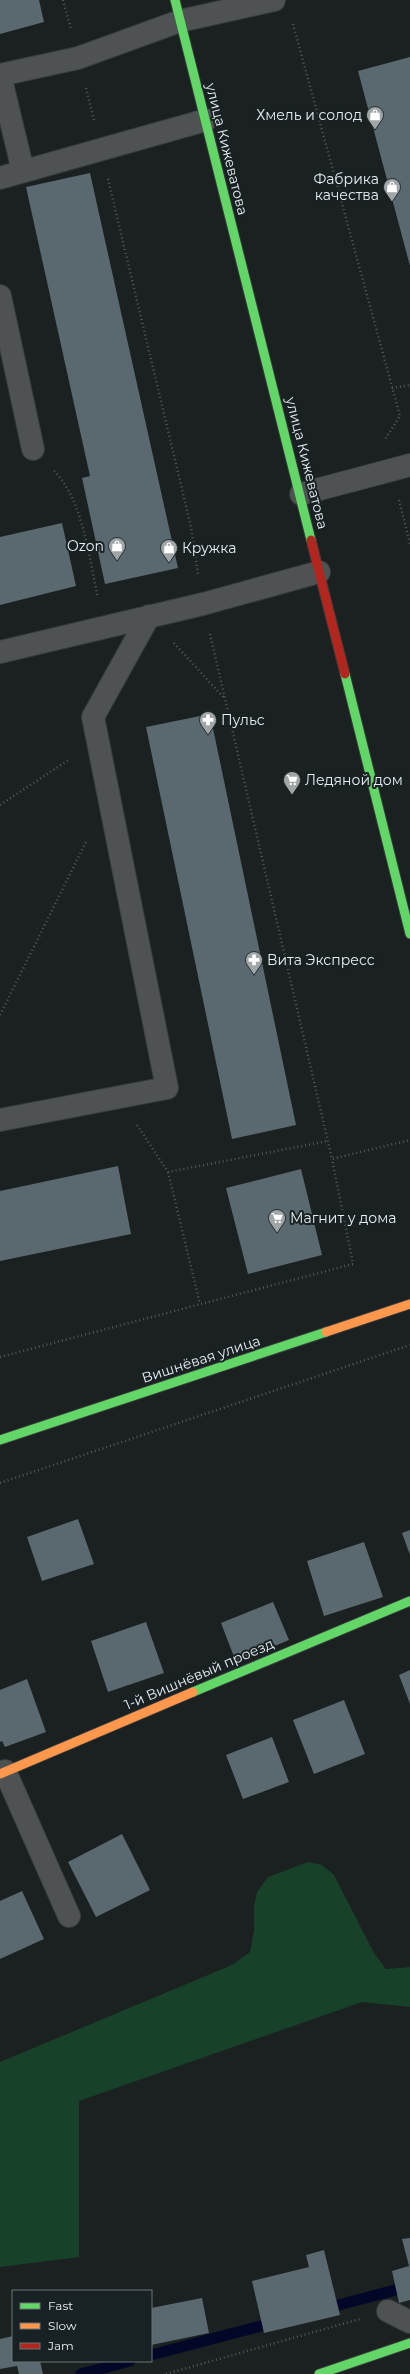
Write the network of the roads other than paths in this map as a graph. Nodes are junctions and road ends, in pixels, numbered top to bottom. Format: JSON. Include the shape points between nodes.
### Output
{"nodes":[{"id":1,"x":175,"y":0,"type":"edge"},
{"id":2,"x":274,"y":0,"type":"edge"},
{"id":3,"x":180,"y":21,"type":"junction"},
{"id":4,"x":0,"y":75,"type":"edge"},
{"id":5,"x":206,"y":120,"type":"junction"},
{"id":6,"x":23,"y":171,"type":"junction"},
{"id":7,"x":0,"y":178,"type":"edge"},
{"id":8,"x":0,"y":296,"type":"edge"},
{"id":9,"x":33,"y":449,"type":"dead end"},
{"id":10,"x":410,"y":465,"type":"edge"},
{"id":11,"x":301,"y":494,"type":"junction"},
{"id":12,"x":319,"y":572,"type":"junction"},
{"id":13,"x":149,"y":616,"type":"junction"},
{"id":14,"x":0,"y":652,"type":"edge"},
{"id":15,"x":410,"y":934,"type":"edge"},
{"id":16,"x":0,"y":1120,"type":"edge"},
{"id":17,"x":410,"y":1304,"type":"edge"},
{"id":18,"x":0,"y":1440,"type":"edge"},
{"id":19,"x":410,"y":1601,"type":"edge"},
{"id":20,"x":3,"y":1773,"type":"edge"},
{"id":21,"x":69,"y":1916,"type":"dead end"},
{"id":22,"x":388,"y":2311,"type":"road end"},
{"id":23,"x":410,"y":2322,"type":"edge"},
{"id":24,"x":410,"y":2343,"type":"edge"},
{"id":25,"x":319,"y":2374,"type":"edge"}],
"edges":[{"from":1,"to":3,"type":"main road","name":"улица Кижеватова"},
{"from":2,"to":3,"type":"lane"},
{"from":3,"to":4,"type":"lane","via":[[78,58]]},
{"from":3,"to":5,"type":"main road","name":"улица Кижеватова"},
{"from":4,"to":6,"type":"lane"},
{"from":5,"to":6,"type":"lane"},
{"from":5,"to":11,"type":"main road","name":"улица Кижеватова"},
{"from":6,"to":7,"type":"lane"},
{"from":8,"to":9,"type":"lane"},
{"from":10,"to":11,"type":"lane"},
{"from":11,"to":12,"type":"main road","name":"улица Кижеватова"},
{"from":12,"to":13,"type":"lane"},
{"from":12,"to":15,"type":"main road","name":"улица Кижеватова"},
{"from":13,"to":14,"type":"lane"},
{"from":13,"to":16,"type":"lane","via":[[93,717],[167,1088]]},
{"from":17,"to":18,"type":"main road","name":"Вишнёвая улица"},
{"from":19,"to":20,"type":"main road","name":"1-й Вишнёвый проезд"},
{"from":20,"to":21,"type":"lane"},
{"from":22,"to":23,"type":"lane"},
{"from":24,"to":25,"type":"main road"}]}
